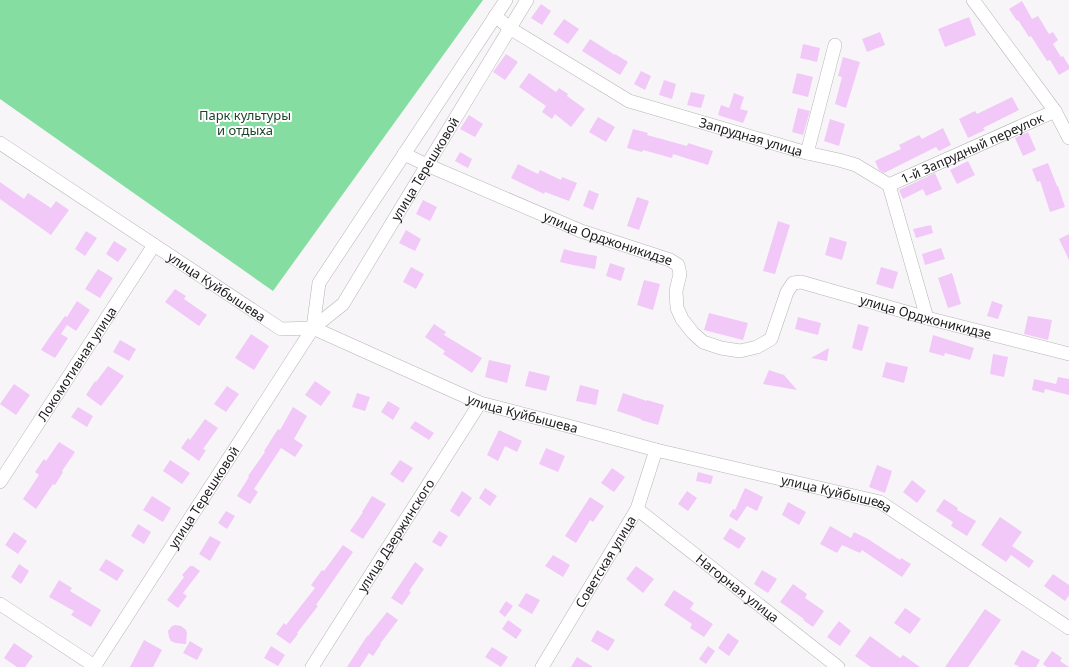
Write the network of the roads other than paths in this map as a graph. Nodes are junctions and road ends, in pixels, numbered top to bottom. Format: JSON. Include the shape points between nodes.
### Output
{"nodes":[{"id":1,"x":506,"y":0,"type":"edge"},
{"id":2,"x":527,"y":0,"type":"edge"},
{"id":3,"x":973,"y":0,"type":"edge"},
{"id":4,"x":495,"y":16,"type":"junction"},
{"id":5,"x":511,"y":29,"type":"junction"},
{"id":6,"x":834,"y":45,"type":"dead end"},
{"id":7,"x":1055,"y":111,"type":"junction"},
{"id":8,"x":1069,"y":138,"type":"edge"},
{"id":9,"x":0,"y":143,"type":"edge"},
{"id":10,"x":807,"y":153,"type":"junction"},
{"id":11,"x":404,"y":154,"type":"junction"},
{"id":12,"x":427,"y":165,"type":"junction"},
{"id":13,"x":889,"y":185,"type":"junction"},
{"id":14,"x":154,"y":245,"type":"junction"},
{"id":15,"x":926,"y":318,"type":"junction"},
{"id":16,"x":313,"y":328,"type":"junction"},
{"id":17,"x":1069,"y":354,"type":"edge"},
{"id":18,"x":480,"y":403,"type":"junction"},
{"id":19,"x":656,"y":450,"type":"junction"},
{"id":20,"x":0,"y":482,"type":"edge"},
{"id":21,"x":637,"y":509,"type":"junction"},
{"id":22,"x":0,"y":604,"type":"edge"},
{"id":23,"x":1069,"y":628,"type":"edge"},
{"id":24,"x":95,"y":667,"type":"edge"},
{"id":25,"x":312,"y":667,"type":"edge"},
{"id":26,"x":542,"y":667,"type":"edge"},
{"id":27,"x":838,"y":667,"type":"edge"}],
"edges":[{"from":1,"to":4,"type":"street","name":"улица Терешковой"},
{"from":2,"to":5,"type":"street","name":"улица Терешковой"},
{"from":3,"to":7,"type":"street"},
{"from":4,"to":5,"type":"street","name":"Запрудная улица"},
{"from":4,"to":11,"type":"street","name":"улица Терешковой"},
{"from":5,"to":10,"type":"street","name":"Запрудная улица","via":[[629,101]]},
{"from":5,"to":12,"type":"street","name":"улица Терешковой"},
{"from":6,"to":10,"type":"street"},
{"from":7,"to":8,"type":"street"},
{"from":7,"to":13,"type":"street","name":"1-й Запрудный переулок"},
{"from":9,"to":14,"type":"street","name":"улица Куйбышева"},
{"from":10,"to":13,"type":"street","name":"Запрудная улица","via":[[856,165]]},
{"from":11,"to":12,"type":"street","name":"улица Орджоникидзе"},
{"from":11,"to":16,"type":"street","name":"улица Терешковой","via":[[319,283]]},
{"from":12,"to":15,"type":"street","name":"улица Орджоникидзе","via":[[581,231],[670,260],[678,265],[680,274],[676,291],[677,308],[682,319],[703,342],[721,348],[740,351],[756,347],[771,339],[787,292],[793,283],[802,282]]},
{"from":12,"to":16,"type":"street","name":"улица Терешковой","via":[[343,304]]},
{"from":13,"to":15,"type":"street"},
{"from":14,"to":16,"type":"street","name":"улица Куйбышева","via":[[281,329]]},
{"from":14,"to":20,"type":"street","name":"Локомотивная улица"},
{"from":15,"to":17,"type":"street","name":"улица Орджоникидзе"},
{"from":16,"to":18,"type":"street","name":"улица Куйбышева"},
{"from":16,"to":24,"type":"street","name":"улица Терешковой"},
{"from":18,"to":19,"type":"street","name":"улица Куйбышева"},
{"from":18,"to":25,"type":"street","name":"улица Дзержинского"},
{"from":19,"to":21,"type":"street","name":"Советская улица"},
{"from":19,"to":23,"type":"street","name":"улица Куйбышева","via":[[880,502]]},
{"from":21,"to":26,"type":"street","name":"Советская улица"},
{"from":21,"to":27,"type":"street","name":"Нагорная улица"},
{"from":22,"to":24,"type":"street"}]}
